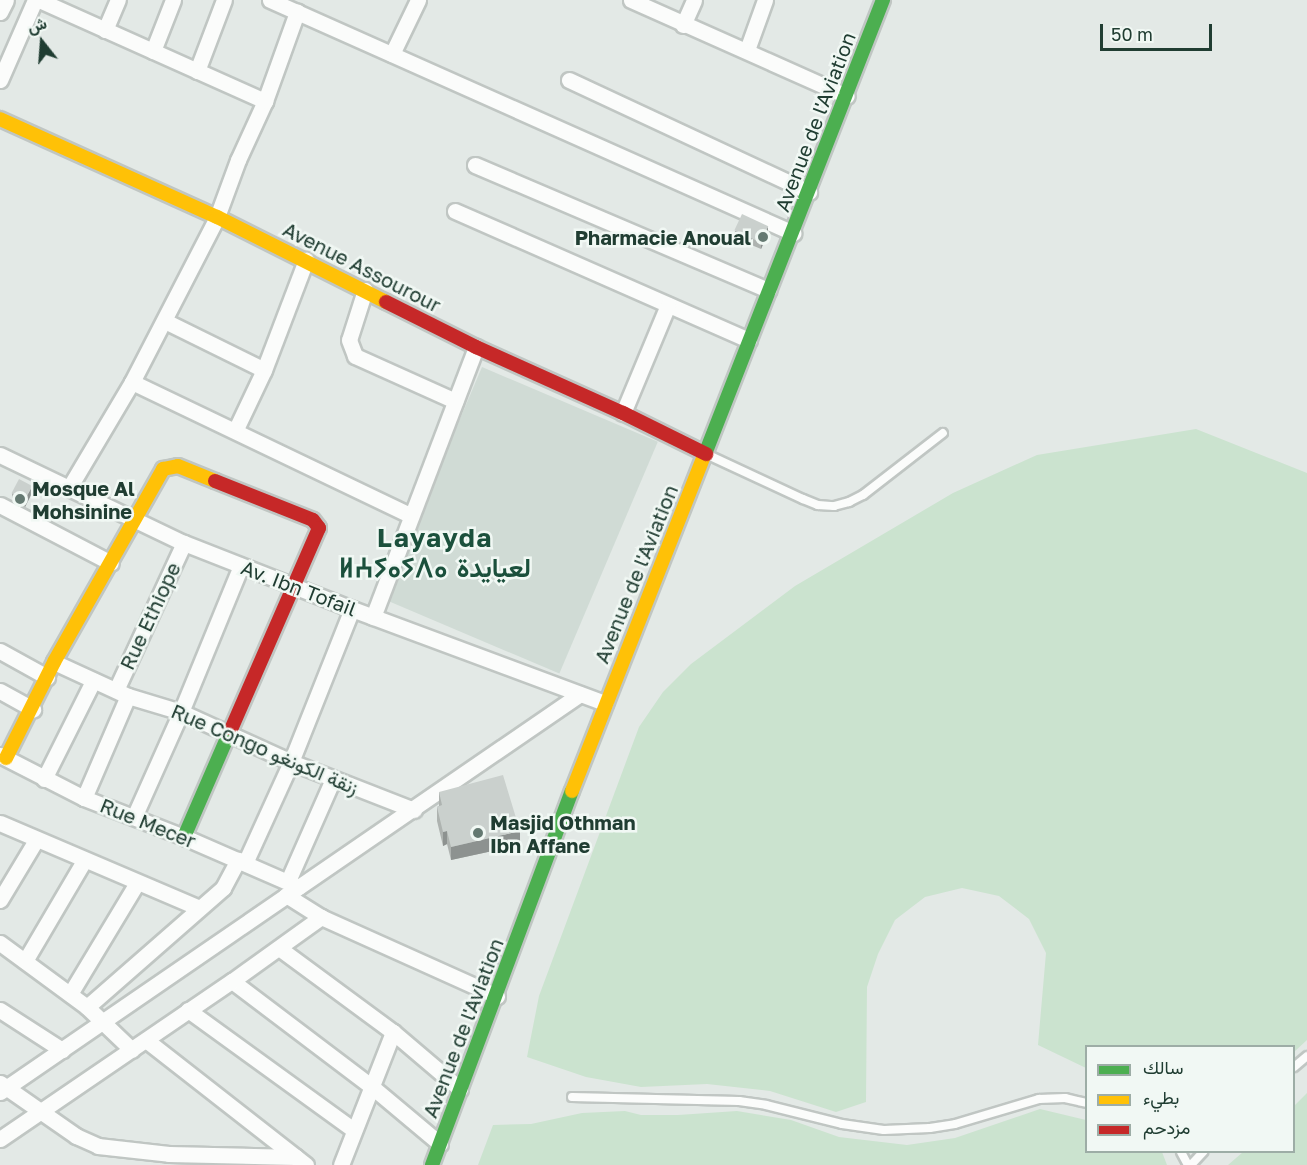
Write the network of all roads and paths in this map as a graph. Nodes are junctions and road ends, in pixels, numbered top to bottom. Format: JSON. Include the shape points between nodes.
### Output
{"nodes":[{"id":1,"x":6,"y":0,"type":"edge"},
{"id":2,"x":37,"y":0,"type":"edge"},
{"id":3,"x":118,"y":0,"type":"edge"},
{"id":4,"x":173,"y":0,"type":"edge"},
{"id":5,"x":224,"y":0,"type":"edge"},
{"id":6,"x":271,"y":0,"type":"edge"},
{"id":7,"x":418,"y":0,"type":"edge"},
{"id":8,"x":631,"y":0,"type":"edge"},
{"id":9,"x":694,"y":0,"type":"edge"},
{"id":10,"x":765,"y":0,"type":"edge"},
{"id":11,"x":883,"y":0,"type":"edge"},
{"id":12,"x":0,"y":12,"type":"edge"},
{"id":13,"x":297,"y":12,"type":"junction"},
{"id":14,"x":684,"y":25,"type":"junction"},
{"id":15,"x":105,"y":30,"type":"junction"},
{"id":16,"x":747,"y":50,"type":"junction"},
{"id":17,"x":153,"y":51,"type":"junction"},
{"id":18,"x":392,"y":54,"type":"junction"},
{"id":19,"x":197,"y":71,"type":"junction"},
{"id":20,"x":0,"y":80,"type":"edge"},
{"id":21,"x":569,"y":80,"type":"dead end"},
{"id":22,"x":847,"y":96,"type":"junction"},
{"id":23,"x":265,"y":101,"type":"junction"},
{"id":24,"x":0,"y":119,"type":"edge"},
{"id":25,"x":475,"y":165,"type":"dead end"},
{"id":26,"x":809,"y":192,"type":"junction"},
{"id":27,"x":455,"y":211,"type":"dead end"},
{"id":28,"x":217,"y":218,"type":"junction"},
{"id":29,"x":793,"y":233,"type":"junction"},
{"id":30,"x":306,"y":260,"type":"junction"},
{"id":31,"x":364,"y":290,"type":"junction"},
{"id":32,"x":768,"y":290,"type":"junction"},
{"id":33,"x":668,"y":304,"type":"junction"},
{"id":34,"x":165,"y":321,"type":"junction"},
{"id":35,"x":748,"y":340,"type":"junction"},
{"id":36,"x":476,"y":347,"type":"junction"},
{"id":37,"x":264,"y":370,"type":"junction"},
{"id":38,"x":132,"y":382,"type":"junction"},
{"id":39,"x":454,"y":401,"type":"junction"},
{"id":40,"x":623,"y":412,"type":"junction"},
{"id":41,"x":236,"y":429,"type":"junction"},
{"id":42,"x":943,"y":433,"type":"dead end"},
{"id":43,"x":705,"y":453,"type":"junction"},
{"id":44,"x":0,"y":455,"type":"edge"},
{"id":45,"x":69,"y":488,"type":"junction"},
{"id":46,"x":0,"y":505,"type":"edge"},
{"id":47,"x":410,"y":514,"type":"junction"},
{"id":48,"x":134,"y":520,"type":"junction"},
{"id":49,"x":184,"y":543,"type":"junction"},
{"id":50,"x":111,"y":563,"type":"junction"},
{"id":51,"x":241,"y":566,"type":"junction"},
{"id":52,"x":293,"y":586,"type":"junction"},
{"id":53,"x":352,"y":609,"type":"junction"},
{"id":54,"x":373,"y":617,"type":"junction"},
{"id":55,"x":0,"y":651,"type":"edge"},
{"id":56,"x":54,"y":662,"type":"junction"},
{"id":57,"x":47,"y":677,"type":"junction"},
{"id":58,"x":93,"y":681,"type":"junction"},
{"id":59,"x":0,"y":691,"type":"edge"},
{"id":60,"x":122,"y":693,"type":"junction"},
{"id":61,"x":580,"y":694,"type":"junction"},
{"id":62,"x":605,"y":703,"type":"junction"},
{"id":63,"x":33,"y":709,"type":"junction"},
{"id":64,"x":181,"y":712,"type":"junction"},
{"id":65,"x":228,"y":732,"type":"junction"},
{"id":66,"x":3,"y":757,"type":"edge"},
{"id":67,"x":291,"y":762,"type":"junction"},
{"id":68,"x":44,"y":779,"type":"junction"},
{"id":69,"x":333,"y":779,"type":"junction"},
{"id":70,"x":84,"y":798,"type":"junction"},
{"id":71,"x":414,"y":810,"type":"junction"},
{"id":72,"x":134,"y":817,"type":"junction"},
{"id":73,"x":0,"y":823,"type":"edge"},
{"id":74,"x":184,"y":837,"type":"junction"},
{"id":75,"x":36,"y":840,"type":"junction"},
{"id":76,"x":84,"y":861,"type":"junction"},
{"id":77,"x":241,"y":861,"type":"junction"},
{"id":78,"x":137,"y":883,"type":"junction"},
{"id":79,"x":291,"y":888,"type":"junction"},
{"id":80,"x":0,"y":900,"type":"edge"},
{"id":81,"x":199,"y":908,"type":"junction"},
{"id":82,"x":321,"y":917,"type":"junction"},
{"id":83,"x":0,"y":944,"type":"edge"},
{"id":84,"x":279,"y":948,"type":"junction"},
{"id":85,"x":25,"y":961,"type":"junction"},
{"id":86,"x":232,"y":981,"type":"junction"},
{"id":87,"x":70,"y":994,"type":"junction"},
{"id":88,"x":497,"y":996,"type":"junction"},
{"id":89,"x":87,"y":1007,"type":"junction"},
{"id":90,"x":0,"y":1010,"type":"edge"},
{"id":91,"x":188,"y":1010,"type":"junction"},
{"id":92,"x":101,"y":1022,"type":"junction"},
{"id":93,"x":393,"y":1032,"type":"junction"},
{"id":94,"x":146,"y":1040,"type":"junction"},
{"id":95,"x":62,"y":1050,"type":"junction"},
{"id":96,"x":132,"y":1050,"type":"junction"},
{"id":97,"x":1307,"y":1056,"type":"edge"},
{"id":98,"x":1295,"y":1065,"type":"edge"},
{"id":99,"x":371,"y":1086,"type":"junction"},
{"id":100,"x":2,"y":1087,"type":"edge"},
{"id":101,"x":460,"y":1089,"type":"junction"},
{"id":102,"x":572,"y":1097,"type":"dead end"},
{"id":103,"x":1085,"y":1103,"type":"edge"},
{"id":104,"x":42,"y":1112,"type":"junction"},
{"id":105,"x":354,"y":1130,"type":"junction"},
{"id":106,"x":0,"y":1139,"type":"edge"},
{"id":107,"x":440,"y":1144,"type":"junction"},
{"id":108,"x":1202,"y":1153,"type":"edge"},
{"id":109,"x":169,"y":1160,"type":"edge"},
{"id":110,"x":301,"y":1161,"type":"edge"},
{"id":111,"x":341,"y":1165,"type":"edge"},
{"id":112,"x":432,"y":1165,"type":"edge"},
{"id":113,"x":1190,"y":1165,"type":"edge"}],
"edges":[{"from":1,"to":12,"type":"street"},
{"from":2,"to":15,"type":"street"},
{"from":2,"to":20,"type":"street"},
{"from":3,"to":15,"type":"street"},
{"from":4,"to":17,"type":"street"},
{"from":5,"to":19,"type":"street"},
{"from":6,"to":13,"type":"street"},
{"from":7,"to":18,"type":"street"},
{"from":8,"to":14,"type":"street"},
{"from":9,"to":14,"type":"street"},
{"from":10,"to":16,"type":"street"},
{"from":11,"to":22,"type":"street","name":"Avenue de l'Aviation"},
{"from":13,"to":18,"type":"street"},
{"from":13,"to":23,"type":"street"},
{"from":14,"to":16,"type":"street"},
{"from":15,"to":17,"type":"street"},
{"from":16,"to":22,"type":"street"},
{"from":17,"to":19,"type":"street"},
{"from":18,"to":29,"type":"street"},
{"from":19,"to":23,"type":"street"},
{"from":21,"to":26,"type":"street"},
{"from":22,"to":26,"type":"street","name":"Avenue de l'Aviation"},
{"from":23,"to":28,"type":"street"},
{"from":24,"to":28,"type":"street","name":"Avenue Assourour"},
{"from":25,"to":32,"type":"street"},
{"from":26,"to":29,"type":"street","name":"Avenue de l'Aviation"},
{"from":27,"to":33,"type":"street"},
{"from":28,"to":30,"type":"street","name":"Avenue Assourour"},
{"from":28,"to":34,"type":"street"},
{"from":29,"to":32,"type":"street","name":"Avenue de l'Aviation"},
{"from":30,"to":31,"type":"street","name":"Avenue Assourour"},
{"from":30,"to":37,"type":"street"},
{"from":31,"to":36,"type":"street","name":"Avenue Assourour"},
{"from":31,"to":39,"type":"street","via":[[349,340],[355,356]]},
{"from":32,"to":35,"type":"street","name":"Avenue de l'Aviation"},
{"from":33,"to":35,"type":"street"},
{"from":33,"to":40,"type":"street"},
{"from":34,"to":37,"type":"street"},
{"from":34,"to":38,"type":"street"},
{"from":35,"to":43,"type":"street","name":"Avenue de l'Aviation"},
{"from":36,"to":39,"type":"street"},
{"from":36,"to":40,"type":"street","name":"Avenue Assourour"},
{"from":37,"to":41,"type":"street"},
{"from":38,"to":41,"type":"street"},
{"from":38,"to":45,"type":"street"},
{"from":39,"to":47,"type":"street"},
{"from":40,"to":43,"type":"street","name":"Avenue Assourour"},
{"from":41,"to":47,"type":"street"},
{"from":42,"to":43,"type":"lane","via":[[863,495],[834,506],[803,499]]},
{"from":43,"to":62,"type":"street","name":"Avenue de l'Aviation"},
{"from":44,"to":45,"type":"street","name":"Av. Ibn Tofail"},
{"from":45,"to":48,"type":"street","name":"Av. Ibn Tofail"},
{"from":46,"to":50,"type":"street"},
{"from":47,"to":54,"type":"street"},
{"from":48,"to":49,"type":"street","name":"Av. Ibn Tofail"},
{"from":48,"to":50,"type":"street"},
{"from":48,"to":52,"type":"street","via":[[159,474],[170,466],[313,520],[319,528],[318,535]]},
{"from":49,"to":51,"type":"street","name":"Av. Ibn Tofail"},
{"from":49,"to":60,"type":"street","name":"Rue Ethiope"},
{"from":50,"to":56,"type":"street"},
{"from":51,"to":52,"type":"street","name":"Av. Ibn Tofail"},
{"from":51,"to":64,"type":"street"},
{"from":52,"to":53,"type":"street","name":"Av. Ibn Tofail"},
{"from":52,"to":65,"type":"street"},
{"from":53,"to":54,"type":"street","name":"Av. Ibn Tofail"},
{"from":53,"to":67,"type":"street"},
{"from":54,"to":61,"type":"street","name":"Av. Ibn Tofail"},
{"from":55,"to":57,"type":"street"},
{"from":56,"to":57,"type":"street"},
{"from":56,"to":58,"type":"street","name":"Rue Congo زنقة الكونغو"},
{"from":57,"to":63,"type":"street"},
{"from":58,"to":60,"type":"street","name":"Rue Congo زنقة الكونغو"},
{"from":58,"to":68,"type":"street"},
{"from":59,"to":63,"type":"street"},
{"from":60,"to":64,"type":"street","name":"Rue Congo زنقة الكونغو"},
{"from":60,"to":70,"type":"street","name":"Rue Ethiope"},
{"from":61,"to":62,"type":"street","name":"Av. Ibn Tofail"},
{"from":61,"to":71,"type":"street"},
{"from":62,"to":88,"type":"street","name":"Avenue de l'Aviation"},
{"from":63,"to":66,"type":"street"},
{"from":64,"to":65,"type":"street","name":"Rue Congo زنقة الكونغو"},
{"from":64,"to":72,"type":"street"},
{"from":65,"to":67,"type":"street","name":"Rue Congo زنقة الكونغو"},
{"from":65,"to":74,"type":"street"},
{"from":66,"to":68,"type":"street","name":"Rue Mecer"},
{"from":67,"to":69,"type":"street","name":"Rue Congo زنقة الكونغو"},
{"from":67,"to":77,"type":"street"},
{"from":68,"to":70,"type":"street","name":"Rue Mecer"},
{"from":69,"to":71,"type":"street","name":"Rue Congo زنقة الكونغو"},
{"from":69,"to":79,"type":"street"},
{"from":70,"to":72,"type":"street","name":"Rue Mecer"},
{"from":71,"to":79,"type":"street"},
{"from":72,"to":74,"type":"street","name":"Rue Mecer"},
{"from":73,"to":75,"type":"street"},
{"from":74,"to":77,"type":"street","name":"Rue Mecer"},
{"from":75,"to":76,"type":"street"},
{"from":75,"to":80,"type":"street"},
{"from":76,"to":78,"type":"street"},
{"from":76,"to":85,"type":"street"},
{"from":77,"to":79,"type":"street","name":"Rue Mecer"},
{"from":77,"to":81,"type":"street","via":[[223,888]]},
{"from":78,"to":81,"type":"street"},
{"from":78,"to":87,"type":"street"},
{"from":79,"to":82,"type":"street","name":"Rue Mecer"},
{"from":79,"to":92,"type":"street"},
{"from":81,"to":89,"type":"street"},
{"from":82,"to":84,"type":"street"},
{"from":82,"to":88,"type":"street","name":"Rue Mecer"},
{"from":83,"to":85,"type":"street"},
{"from":84,"to":86,"type":"street"},
{"from":84,"to":93,"type":"street"},
{"from":85,"to":87,"type":"street"},
{"from":86,"to":91,"type":"street"},
{"from":86,"to":99,"type":"street"},
{"from":87,"to":89,"type":"street"},
{"from":88,"to":101,"type":"street","name":"Avenue de l'Aviation"},
{"from":89,"to":92,"type":"street"},
{"from":90,"to":95,"type":"street"},
{"from":91,"to":94,"type":"street"},
{"from":91,"to":105,"type":"street"},
{"from":92,"to":95,"type":"street"},
{"from":92,"to":96,"type":"street"},
{"from":93,"to":99,"type":"street"},
{"from":93,"to":101,"type":"street"},
{"from":94,"to":96,"type":"street"},
{"from":94,"to":110,"type":"street"},
{"from":95,"to":100,"type":"street"},
{"from":96,"to":104,"type":"street"},
{"from":97,"to":98,"type":"lane"},
{"from":99,"to":105,"type":"street"},
{"from":99,"to":107,"type":"street"},
{"from":100,"to":104,"type":"street"},
{"from":101,"to":107,"type":"street","name":"Avenue de l'Aviation"},
{"from":102,"to":103,"type":"lane","via":[[738,1101],[884,1130],[956,1124],[1039,1098]]},
{"from":104,"to":106,"type":"street"},
{"from":104,"to":109,"type":"street","via":[[86,1142]]},
{"from":105,"to":111,"type":"street"},
{"from":107,"to":112,"type":"street","name":"Avenue de l'Aviation"},
{"from":108,"to":113,"type":"lane"},
{"from":109,"to":110,"type":"street"}]}
